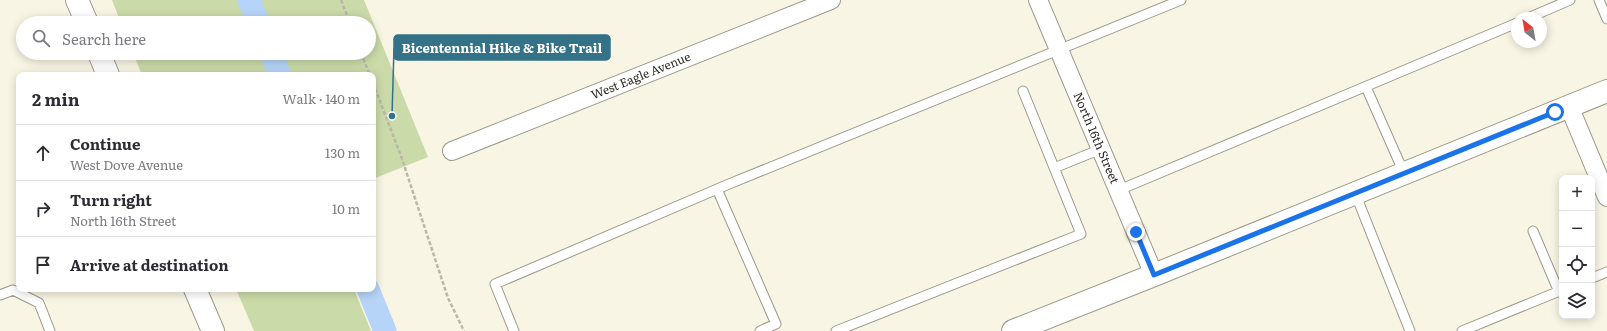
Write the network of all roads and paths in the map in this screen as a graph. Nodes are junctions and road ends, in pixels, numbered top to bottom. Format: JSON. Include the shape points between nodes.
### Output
{"nodes":[{"id":1,"x":77,"y":0,"type":"edge"},
{"id":2,"x":341,"y":0,"type":"edge"},
{"id":3,"x":831,"y":0,"type":"edge"},
{"id":4,"x":1038,"y":0,"type":"edge"},
{"id":5,"x":1181,"y":0,"type":"edge"},
{"id":6,"x":1570,"y":0,"type":"edge"},
{"id":7,"x":1599,"y":0,"type":"edge"},
{"id":8,"x":1542,"y":12,"type":"edge"},
{"id":9,"x":84,"y":16,"type":"edge"},
{"id":10,"x":347,"y":16,"type":"edge"},
{"id":11,"x":1607,"y":18,"type":"edge"},
{"id":12,"x":1511,"y":26,"type":"edge"},
{"id":13,"x":1059,"y":50,"type":"junction"},
{"id":14,"x":102,"y":60,"type":"edge"},
{"id":15,"x":364,"y":60,"type":"edge"},
{"id":16,"x":107,"y":72,"type":"edge"},
{"id":17,"x":369,"y":72,"type":"edge"},
{"id":18,"x":1366,"y":87,"type":"junction"},
{"id":19,"x":376,"y":91,"type":"edge"},
{"id":20,"x":1023,"y":91,"type":"dead end"},
{"id":21,"x":1607,"y":91,"type":"edge"},
{"id":22,"x":1569,"y":106,"type":"junction"},
{"id":23,"x":1101,"y":149,"type":"junction"},
{"id":24,"x":452,"y":151,"type":"dead end"},
{"id":25,"x":1054,"y":168,"type":"junction"},
{"id":26,"x":1404,"y":173,"type":"junction"},
{"id":27,"x":717,"y":189,"type":"junction"},
{"id":28,"x":1119,"y":190,"type":"junction"},
{"id":29,"x":1355,"y":193,"type":"junction"},
{"id":30,"x":1607,"y":197,"type":"edge"},
{"id":31,"x":1533,"y":231,"type":"dead end"},
{"id":32,"x":1607,"y":272,"type":"edge"},
{"id":33,"x":1154,"y":275,"type":"junction"},
{"id":34,"x":1595,"y":277,"type":"edge"},
{"id":35,"x":1559,"y":289,"type":"edge"},
{"id":36,"x":1559,"y":291,"type":"edge"},
{"id":37,"x":16,"y":292,"type":"edge"},
{"id":38,"x":17,"y":292,"type":"edge"},
{"id":39,"x":197,"y":292,"type":"edge"},
{"id":40,"x":0,"y":295,"type":"edge"},
{"id":41,"x":50,"y":331,"type":"edge"},
{"id":42,"x":213,"y":331,"type":"edge"},
{"id":43,"x":464,"y":331,"type":"edge"},
{"id":44,"x":514,"y":331,"type":"edge"},
{"id":45,"x":760,"y":331,"type":"edge"},
{"id":46,"x":836,"y":331,"type":"edge"},
{"id":47,"x":1013,"y":331,"type":"edge"},
{"id":48,"x":1410,"y":331,"type":"edge"},
{"id":49,"x":1462,"y":331,"type":"edge"}],
"edges":[{"from":1,"to":9,"type":"main road"},
{"from":2,"to":10,"type":"path"},
{"from":3,"to":24,"type":"street","name":"West Eagle Avenue"},
{"from":4,"to":13,"type":"street","name":"North 16th Street"},
{"from":5,"to":13,"type":"lane"},
{"from":6,"to":8,"type":"lane"},
{"from":7,"to":11,"type":"lane"},
{"from":12,"to":18,"type":"lane"},
{"from":13,"to":23,"type":"street","name":"North 16th Street"},
{"from":13,"to":27,"type":"lane"},
{"from":14,"to":16,"type":"main road"},
{"from":15,"to":17,"type":"path"},
{"from":18,"to":26,"type":"lane"},
{"from":18,"to":28,"type":"lane"},
{"from":19,"to":43,"type":"path","via":[[401,156],[448,298]]},
{"from":20,"to":25,"type":"lane"},
{"from":21,"to":22,"type":"main road"},
{"from":22,"to":26,"type":"main road"},
{"from":22,"to":30,"type":"street"},
{"from":23,"to":25,"type":"lane"},
{"from":23,"to":28,"type":"street","name":"North 16th Street"},
{"from":25,"to":46,"type":"lane","via":[[1081,234]]},
{"from":26,"to":29,"type":"main road"},
{"from":27,"to":44,"type":"lane","via":[[495,284]]},
{"from":27,"to":45,"type":"lane","via":[[776,324]]},
{"from":28,"to":33,"type":"street","name":"North 16th Street"},
{"from":29,"to":33,"type":"main road"},
{"from":29,"to":48,"type":"lane"},
{"from":31,"to":35,"type":"lane"},
{"from":32,"to":34,"type":"lane"},
{"from":33,"to":47,"type":"main road"},
{"from":36,"to":49,"type":"lane"},
{"from":37,"to":40,"type":"lane","via":[[13,290]]},
{"from":38,"to":41,"type":"lane","via":[[39,303]]},
{"from":39,"to":42,"type":"main road"}]}
